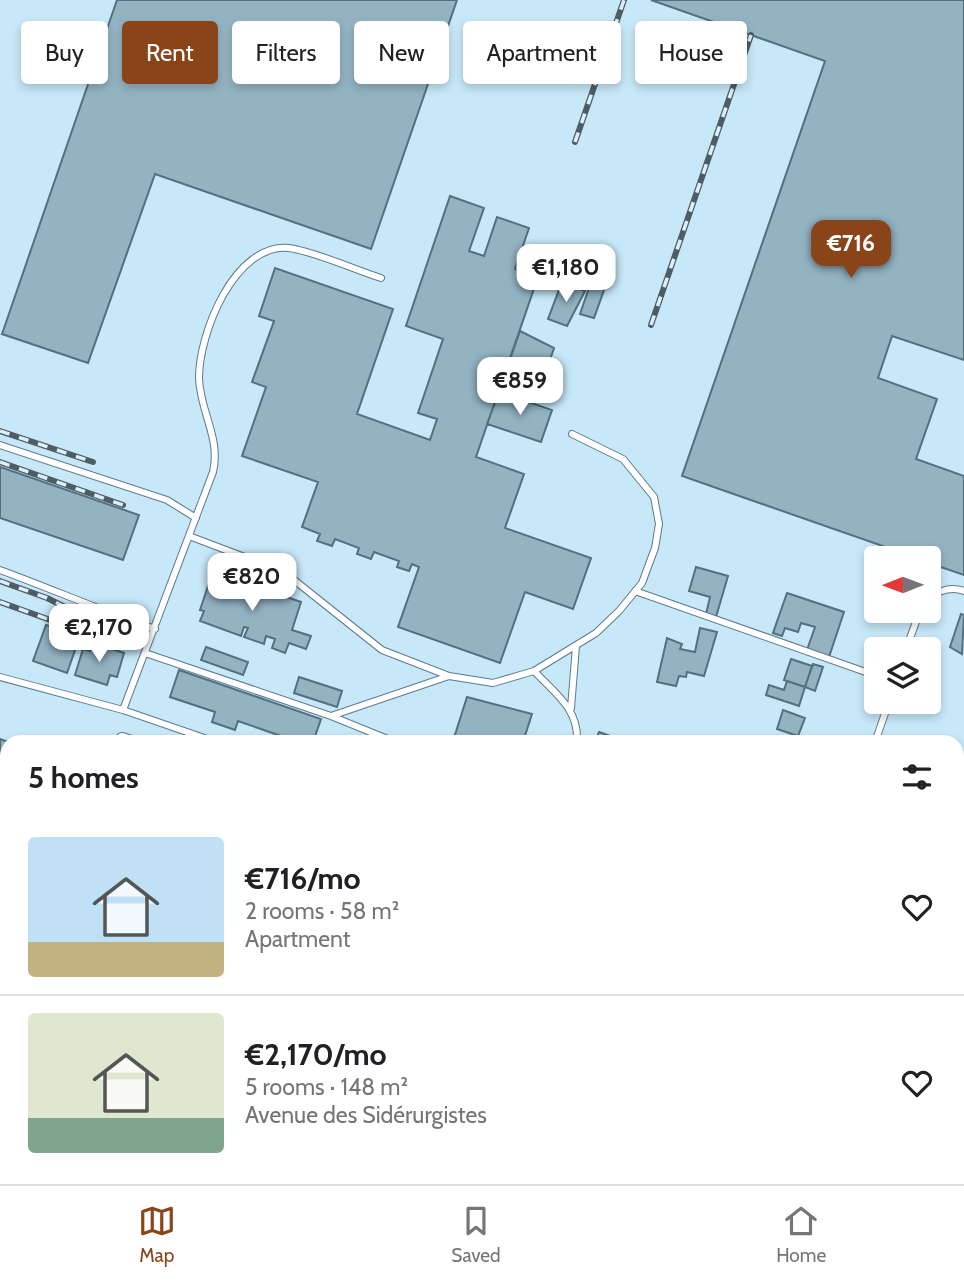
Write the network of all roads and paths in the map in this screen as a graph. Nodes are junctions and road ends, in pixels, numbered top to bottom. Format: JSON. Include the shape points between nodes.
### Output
{"nodes":[{"id":1,"x":381,"y":278,"type":"dead end"},
{"id":2,"x":572,"y":434,"type":"dead end"},
{"id":3,"x":0,"y":445,"type":"edge"},
{"id":4,"x":196,"y":518,"type":"junction"},
{"id":5,"x":189,"y":536,"type":"junction"},
{"id":6,"x":0,"y":570,"type":"edge"},
{"id":7,"x":942,"y":590,"type":"edge"},
{"id":8,"x":964,"y":590,"type":"edge"},
{"id":9,"x":635,"y":591,"type":"junction"},
{"id":10,"x":155,"y":629,"type":"junction"},
{"id":11,"x":576,"y":646,"type":"junction"},
{"id":12,"x":145,"y":653,"type":"junction"},
{"id":13,"x":534,"y":671,"type":"junction"},
{"id":14,"x":864,"y":671,"type":"edge"},
{"id":15,"x":449,"y":676,"type":"junction"},
{"id":16,"x":0,"y":677,"type":"edge"},
{"id":17,"x":572,"y":708,"type":"junction"},
{"id":18,"x":123,"y":710,"type":"junction"},
{"id":19,"x":885,"y":714,"type":"edge"},
{"id":20,"x":331,"y":716,"type":"junction"},
{"id":21,"x":196,"y":735,"type":"edge"},
{"id":22,"x":378,"y":735,"type":"edge"},
{"id":23,"x":578,"y":735,"type":"edge"},
{"id":24,"x":877,"y":735,"type":"edge"}],
"edges":[{"from":1,"to":4,"type":"lane","via":[[288,248],[260,254],[231,278],[199,377],[202,407],[217,454]]},
{"from":2,"to":9,"type":"lane","via":[[623,459],[654,497],[659,524],[655,548]]},
{"from":3,"to":4,"type":"lane","via":[[167,500]]},
{"from":4,"to":5,"type":"lane"},
{"from":5,"to":10,"type":"lane"},
{"from":5,"to":15,"type":"lane","via":[[284,572],[382,650]]},
{"from":6,"to":10,"type":"lane"},
{"from":7,"to":8,"type":"lane"},
{"from":9,"to":11,"type":"lane","via":[[596,633]]},
{"from":9,"to":14,"type":"lane"},
{"from":10,"to":12,"type":"lane"},
{"from":11,"to":13,"type":"lane"},
{"from":11,"to":17,"type":"lane"},
{"from":12,"to":18,"type":"lane"},
{"from":12,"to":20,"type":"lane"},
{"from":13,"to":15,"type":"lane","via":[[493,683]]},
{"from":13,"to":17,"type":"lane"},
{"from":15,"to":20,"type":"lane"},
{"from":16,"to":18,"type":"lane"},
{"from":17,"to":23,"type":"lane"},
{"from":18,"to":21,"type":"lane"},
{"from":19,"to":24,"type":"lane"},
{"from":20,"to":22,"type":"lane"}]}
